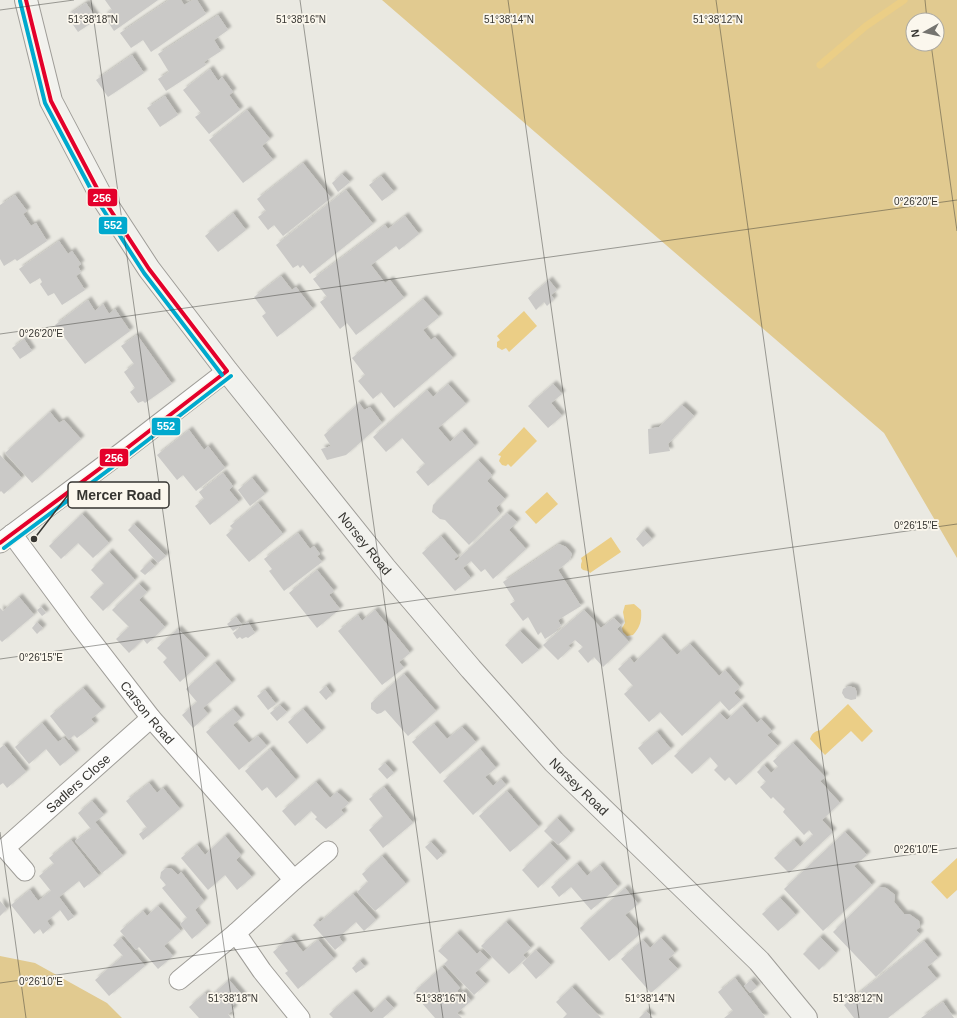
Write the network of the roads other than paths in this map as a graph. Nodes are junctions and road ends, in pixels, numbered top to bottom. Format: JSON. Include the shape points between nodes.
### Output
{"nodes":[{"id":1,"x":26,"y":0,"type":"edge"},
{"id":2,"x":227,"y":371,"type":"junction"},
{"id":3,"x":6,"y":538,"type":"edge"},
{"id":4,"x":151,"y":718,"type":"junction"},
{"id":5,"x":2,"y":846,"type":"edge"},
{"id":6,"x":328,"y":851,"type":"dead end"},
{"id":7,"x":25,"y":871,"type":"dead end"},
{"id":8,"x":294,"y":880,"type":"junction"},
{"id":9,"x":236,"y":933,"type":"junction"},
{"id":10,"x":179,"y":980,"type":"dead end"},
{"id":11,"x":300,"y":1018,"type":"edge"},
{"id":12,"x":806,"y":1018,"type":"edge"}],
"edges":[{"from":1,"to":2,"type":"street","name":"Norsey Road","via":[[51,101],[100,194],[149,269]]},
{"from":2,"to":3,"type":"street"},
{"from":2,"to":12,"type":"street","name":"Norsey Road","via":[[380,562],[470,669],[554,762],[759,961]]},
{"from":3,"to":4,"type":"street","name":"Carson Road","via":[[80,626]]},
{"from":4,"to":5,"type":"street","name":"Sadlers Close"},
{"from":4,"to":8,"type":"street","name":"Carson Road"},
{"from":5,"to":7,"type":"street","name":"Sadlers Close"},
{"from":6,"to":8,"type":"street"},
{"from":8,"to":9,"type":"street"},
{"from":9,"to":10,"type":"street"},
{"from":9,"to":11,"type":"street","via":[[262,972]]}]}
